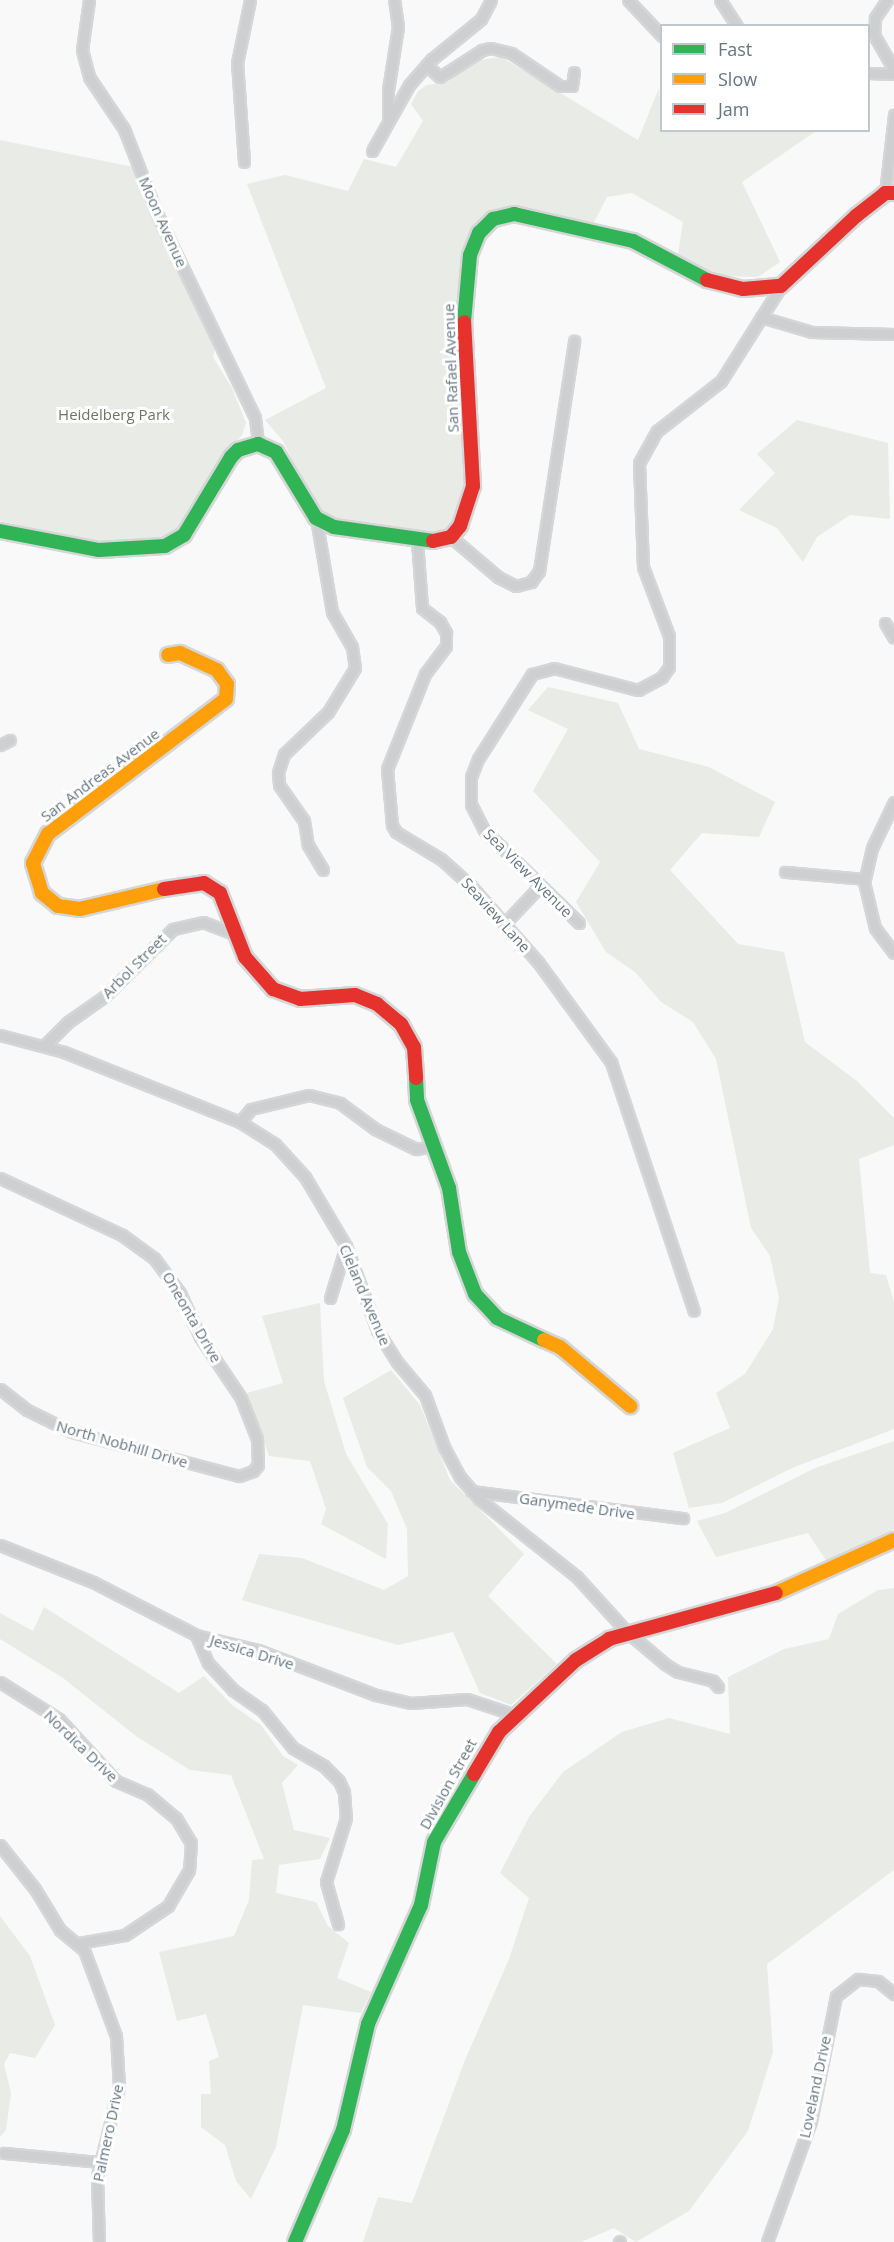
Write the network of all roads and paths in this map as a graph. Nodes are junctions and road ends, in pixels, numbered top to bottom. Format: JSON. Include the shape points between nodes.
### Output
{"nodes":[{"id":1,"x":89,"y":0,"type":"edge"},
{"id":2,"x":250,"y":0,"type":"edge"},
{"id":3,"x":394,"y":0,"type":"edge"},
{"id":4,"x":491,"y":0,"type":"edge"},
{"id":5,"x":628,"y":0,"type":"edge"},
{"id":6,"x":720,"y":0,"type":"edge"},
{"id":7,"x":887,"y":0,"type":"edge"},
{"id":8,"x":736,"y":24,"type":"edge"},
{"id":9,"x":660,"y":34,"type":"edge"},
{"id":10,"x":426,"y":65,"type":"junction"},
{"id":11,"x":894,"y":69,"type":"edge"},
{"id":12,"x":574,"y":72,"type":"dead end"},
{"id":13,"x":870,"y":73,"type":"edge"},
{"id":14,"x":894,"y":74,"type":"edge"},
{"id":15,"x":894,"y":115,"type":"edge"},
{"id":16,"x":388,"y":122,"type":"junction"},
{"id":17,"x":372,"y":151,"type":"dead end"},
{"id":18,"x":244,"y":162,"type":"dead end"},
{"id":19,"x":890,"y":193,"type":"edge"},
{"id":20,"x":781,"y":286,"type":"junction"},
{"id":21,"x":761,"y":317,"type":"junction"},
{"id":22,"x":894,"y":334,"type":"edge"},
{"id":23,"x":574,"y":341,"type":"dead end"},
{"id":24,"x":258,"y":444,"type":"junction"},
{"id":25,"x":316,"y":518,"type":"junction"},
{"id":26,"x":0,"y":531,"type":"edge"},
{"id":27,"x":451,"y":537,"type":"junction"},
{"id":28,"x":417,"y":541,"type":"junction"},
{"id":29,"x":885,"y":623,"type":"dead end"},
{"id":30,"x":894,"y":638,"type":"edge"},
{"id":31,"x":168,"y":655,"type":"dead end"},
{"id":32,"x":10,"y":740,"type":"dead end"},
{"id":33,"x":0,"y":745,"type":"edge"},
{"id":34,"x":894,"y":802,"type":"edge"},
{"id":35,"x":323,"y":870,"type":"dead end"},
{"id":36,"x":785,"y":872,"type":"dead end"},
{"id":37,"x":864,"y":879,"type":"junction"},
{"id":38,"x":540,"y":886,"type":"junction"},
{"id":39,"x":505,"y":923,"type":"junction"},
{"id":40,"x":579,"y":923,"type":"dead end"},
{"id":41,"x":236,"y":934,"type":"junction"},
{"id":42,"x":894,"y":953,"type":"edge"},
{"id":43,"x":0,"y":1035,"type":"edge"},
{"id":44,"x":44,"y":1046,"type":"junction"},
{"id":45,"x":240,"y":1122,"type":"junction"},
{"id":46,"x":433,"y":1146,"type":"junction"},
{"id":47,"x":0,"y":1178,"type":"edge"},
{"id":48,"x":346,"y":1246,"type":"junction"},
{"id":49,"x":330,"y":1298,"type":"dead end"},
{"id":50,"x":694,"y":1311,"type":"dead end"},
{"id":51,"x":0,"y":1389,"type":"edge"},
{"id":52,"x":630,"y":1406,"type":"dead end"},
{"id":53,"x":253,"y":1471,"type":"joint"},
{"id":54,"x":471,"y":1491,"type":"junction"},
{"id":55,"x":683,"y":1518,"type":"dead end"},
{"id":56,"x":894,"y":1540,"type":"edge"},
{"id":57,"x":0,"y":1545,"type":"edge"},
{"id":58,"x":626,"y":1631,"type":"junction"},
{"id":59,"x":196,"y":1635,"type":"junction"},
{"id":60,"x":0,"y":1682,"type":"edge"},
{"id":61,"x":718,"y":1687,"type":"dead end"},
{"id":62,"x":515,"y":1715,"type":"junction"},
{"id":63,"x":0,"y":1845,"type":"edge"},
{"id":64,"x":338,"y":1924,"type":"dead end"},
{"id":65,"x":78,"y":1943,"type":"junction"},
{"id":66,"x":894,"y":1994,"type":"edge"},
{"id":67,"x":4,"y":2153,"type":"dead end"},
{"id":68,"x":99,"y":2162,"type":"junction"},
{"id":69,"x":99,"y":2242,"type":"edge"},
{"id":70,"x":295,"y":2242,"type":"edge"},
{"id":71,"x":767,"y":2242,"type":"edge"}],
"edges":[{"from":1,"to":24,"type":"street","name":"Moon Avenue","via":[[82,50],[87,71],[124,129],[158,216],[255,418]]},
{"from":2,"to":18,"type":"street","via":[[236,87]]},
{"from":3,"to":16,"type":"street","via":[[398,27],[388,90]]},
{"from":4,"to":10,"type":"street","via":[[481,19]]},
{"from":5,"to":9,"type":"street"},
{"from":6,"to":8,"type":"street"},
{"from":7,"to":11,"type":"street","via":[[875,18],[874,35]]},
{"from":10,"to":12,"type":"street","via":[[440,77],[491,48],[511,53],[560,87],[572,86]]},
{"from":10,"to":16,"type":"street"},
{"from":13,"to":14,"type":"street"},
{"from":15,"to":19,"type":"street"},
{"from":16,"to":17,"type":"street"},
{"from":19,"to":20,"type":"street","via":[[812,254]]},
{"from":20,"to":21,"type":"street","name":"Sea View Avenue"},
{"from":20,"to":27,"type":"street","name":"San Rafael Avenue","via":[[723,286],[633,241],[514,214],[493,219],[479,233],[470,255],[463,303],[473,486],[469,508]]},
{"from":21,"to":22,"type":"street","via":[[812,332]]},
{"from":21,"to":38,"type":"street","name":"Sea View Avenue","via":[[721,381],[657,431],[639,464],[643,567],[669,636],[669,667],[662,677],[638,690],[554,668],[532,674],[478,759],[471,777],[471,804],[476,819]]},
{"from":23,"to":27,"type":"street","via":[[539,571],[531,582],[516,586],[498,577]]},
{"from":24,"to":25,"type":"street","via":[[276,452]]},
{"from":24,"to":26,"type":"street","via":[[248,445],[231,457],[184,535],[165,546],[99,550]]},
{"from":25,"to":28,"type":"street","via":[[334,527]]},
{"from":25,"to":35,"type":"street","via":[[333,612],[352,647],[355,668],[328,712],[284,754],[278,773],[279,785],[304,821],[308,845]]},
{"from":27,"to":28,"type":"street","via":[[437,542]]},
{"from":28,"to":39,"type":"street","name":"Seaview Lane","via":[[422,608],[440,622],[446,633],[446,646],[425,674],[387,769],[392,825],[396,832],[441,859]]},
{"from":29,"to":30,"type":"street"},
{"from":31,"to":41,"type":"street","name":"San Andreas Avenue","via":[[180,653],[217,670],[227,684],[226,699],[48,834],[36,852],[33,873],[49,900],[69,909],[187,883],[204,883],[225,901]]},
{"from":32,"to":33,"type":"street"},
{"from":34,"to":37,"type":"street","via":[[872,848]]},
{"from":36,"to":37,"type":"street"},
{"from":37,"to":42,"type":"street","via":[[868,912]]},
{"from":38,"to":39,"type":"street"},
{"from":38,"to":40,"type":"street","name":"Sea View Avenue"},
{"from":39,"to":50,"type":"street","name":"Seaview Lane","via":[[611,1062]]},
{"from":41,"to":44,"type":"street","name":"Arbol Street","via":[[203,922],[173,929],[105,996],[68,1022]]},
{"from":41,"to":46,"type":"street","name":"San Andreas Avenue","via":[[253,970],[273,989],[300,999],[355,995],[377,1004],[400,1024],[414,1047],[417,1100]]},
{"from":43,"to":44,"type":"street","name":"Cleland Avenue"},
{"from":44,"to":45,"type":"street","name":"Cleland Avenue"},
{"from":45,"to":46,"type":"street","via":[[251,1109],[309,1095],[340,1103],[375,1129],[416,1149]]},
{"from":45,"to":48,"type":"street","name":"Cleland Avenue","via":[[291,1160]]},
{"from":46,"to":52,"type":"street","name":"San Andreas Avenue","via":[[452,1200],[459,1252],[485,1308],[510,1325],[560,1347]]},
{"from":47,"to":53,"type":"street","name":"Oneonta Drive","via":[[122,1234],[154,1257],[170,1275],[200,1337],[251,1419],[259,1458]]},
{"from":48,"to":49,"type":"street"},
{"from":48,"to":54,"type":"street","name":"Cleland Avenue","via":[[377,1330],[425,1395],[451,1464]]},
{"from":51,"to":53,"type":"street","name":"North Nobhill Drive","via":[[27,1410],[72,1432],[239,1476]]},
{"from":54,"to":55,"type":"street","name":"Ganymede Drive"},
{"from":54,"to":58,"type":"street","name":"Cleland Avenue","via":[[577,1578]]},
{"from":56,"to":58,"type":"street","name":"Division Street","via":[[789,1589]]},
{"from":57,"to":59,"type":"street","name":"Jessica Drive","via":[[93,1582]]},
{"from":58,"to":61,"type":"street","name":"Cleland Avenue","via":[[678,1672],[713,1681]]},
{"from":58,"to":62,"type":"street","name":"Division Street","via":[[576,1660]]},
{"from":59,"to":62,"type":"street","name":"Jessica Drive","via":[[258,1650],[391,1700],[431,1703],[467,1699]]},
{"from":59,"to":64,"type":"street","via":[[208,1663],[233,1690],[262,1710],[293,1748],[324,1766],[339,1781],[345,1799],[345,1818],[326,1882]]},
{"from":60,"to":65,"type":"street","name":"Nordica Drive","via":[[59,1719],[116,1781],[147,1794],[176,1818],[191,1843],[189,1870],[168,1906],[124,1935]]},
{"from":62,"to":70,"type":"street","name":"Division Street","via":[[485,1749],[434,1842],[421,1905],[368,2024],[342,2130]]},
{"from":63,"to":65,"type":"street","name":"Palmero Drive","via":[[36,1889],[60,1930]]},
{"from":65,"to":68,"type":"street","name":"Palmero Drive","via":[[84,1950],[119,2051],[118,2087]]},
{"from":66,"to":71,"type":"street","name":"Loveland Drive","via":[[878,1981],[858,1979],[836,1996],[811,2121]]},
{"from":67,"to":68,"type":"street"},
{"from":68,"to":69,"type":"street","name":"Palmero Drive","via":[[95,2201]]}]}
